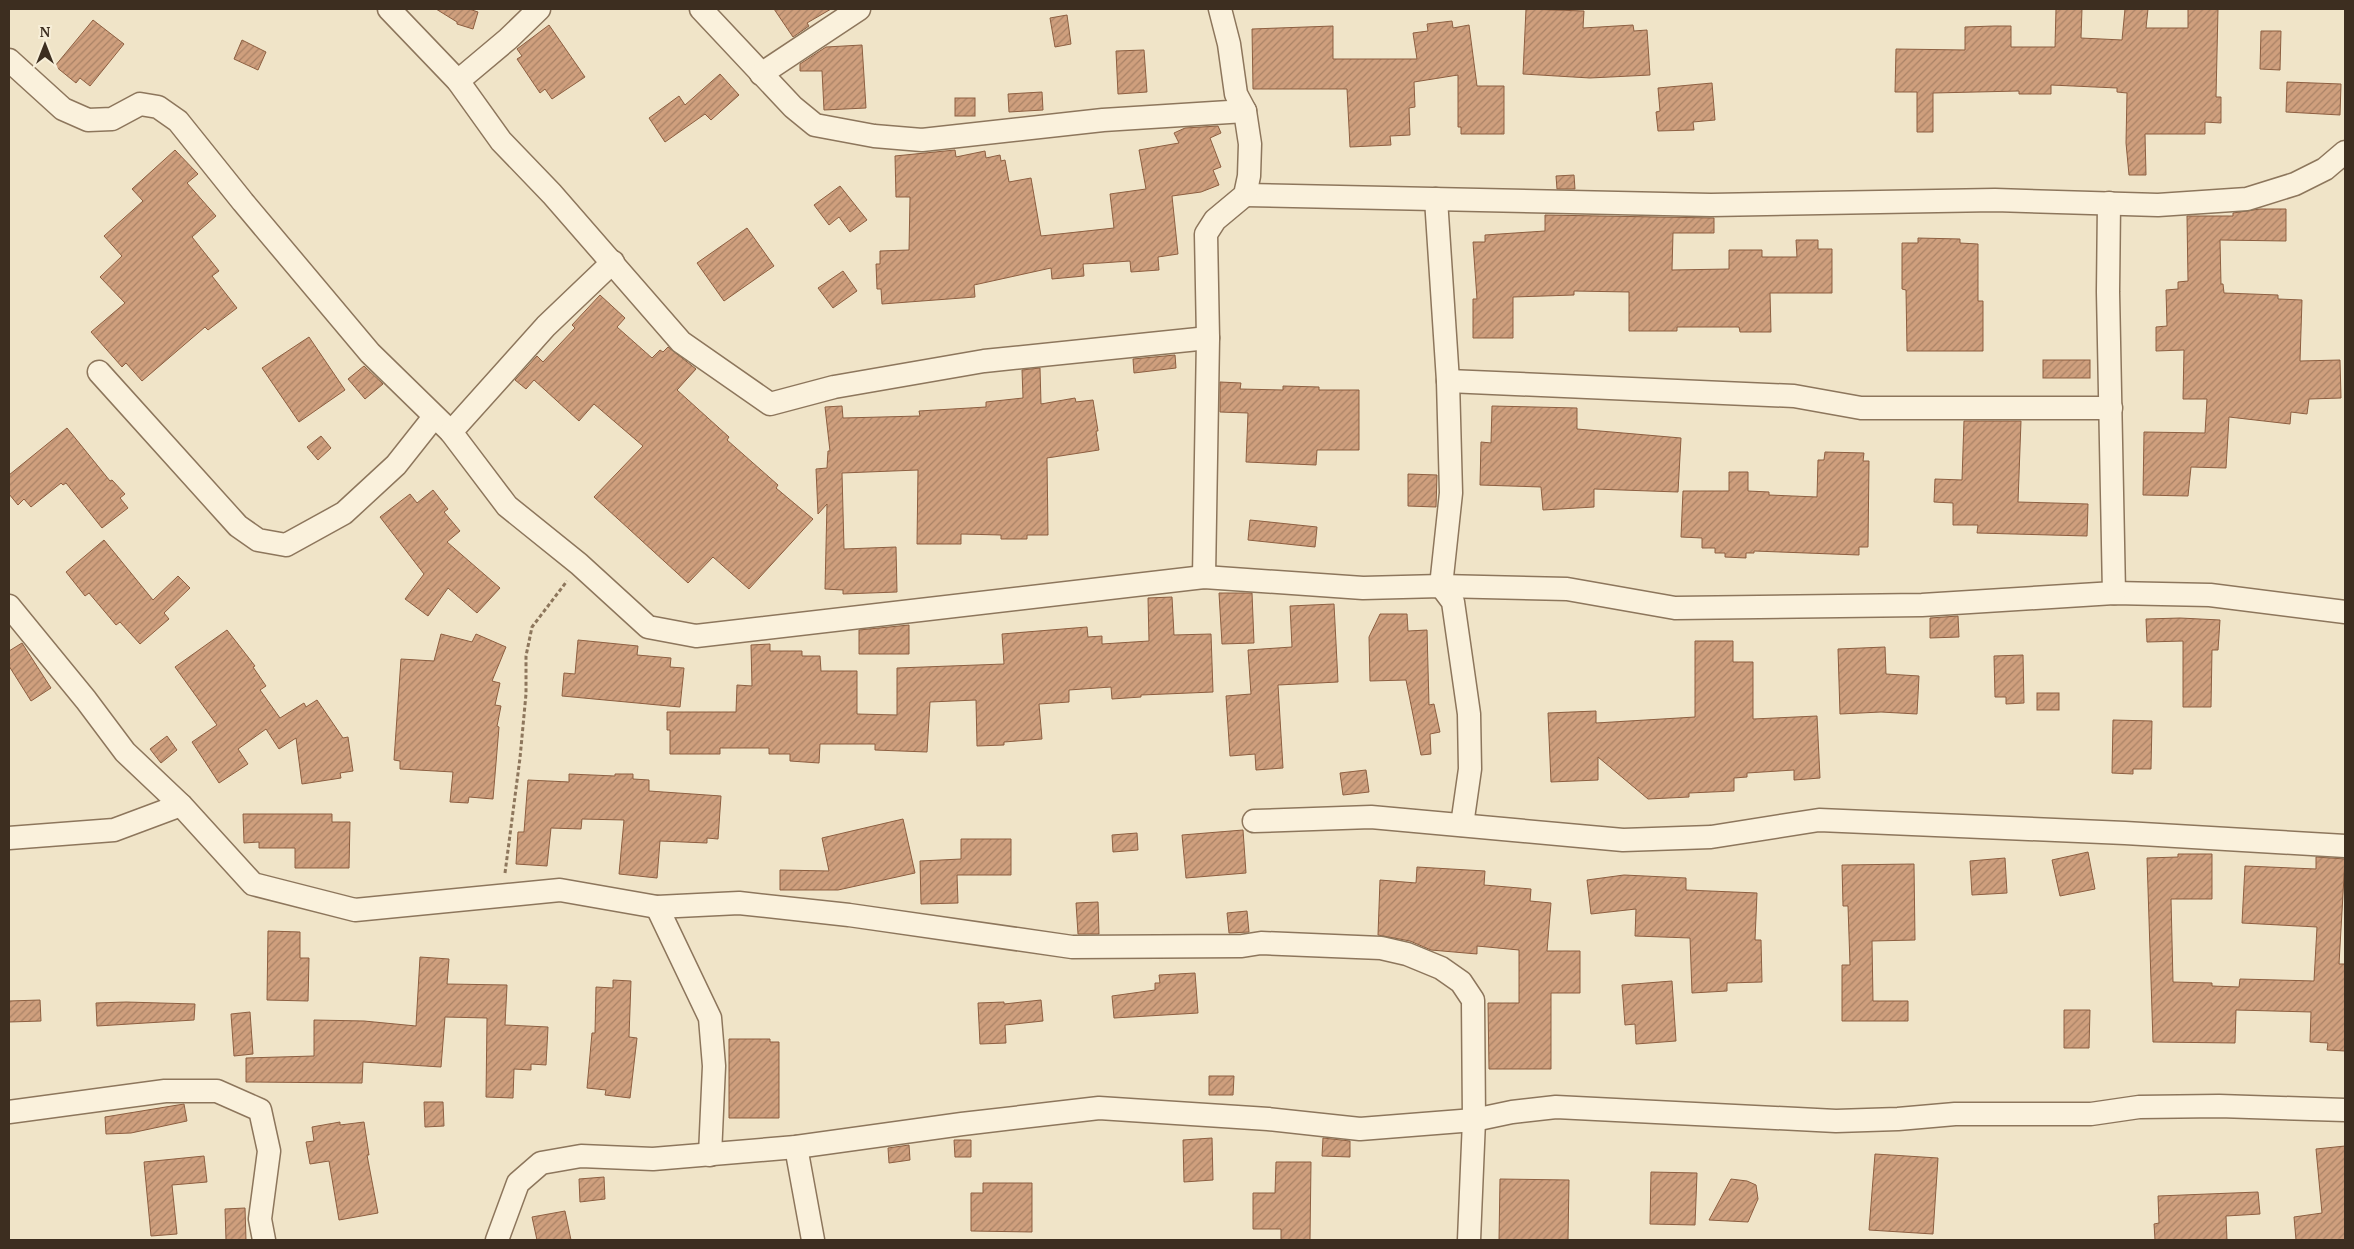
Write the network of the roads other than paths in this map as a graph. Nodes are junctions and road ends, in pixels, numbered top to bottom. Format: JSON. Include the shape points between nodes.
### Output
{"nodes":[{"id":1,"x":389,"y":9,"type":"edge"},
{"id":2,"x":539,"y":9,"type":"edge"},
{"id":3,"x":701,"y":9,"type":"edge"},
{"id":4,"x":859,"y":9,"type":"edge"},
{"id":5,"x":1220,"y":9,"type":"edge"},
{"id":6,"x":9,"y":60,"type":"edge"},
{"id":7,"x":761,"y":74,"type":"junction"},
{"id":8,"x":458,"y":81,"type":"junction"},
{"id":9,"x":1245,"y":111,"type":"junction"},
{"id":10,"x":2345,"y":152,"type":"edge"},
{"id":11,"x":1245,"y":195,"type":"junction"},
{"id":12,"x":1436,"y":199,"type":"junction"},
{"id":13,"x":2109,"y":203,"type":"junction"},
{"id":14,"x":613,"y":262,"type":"junction"},
{"id":15,"x":1208,"y":338,"type":"junction"},
{"id":16,"x":98,"y":372,"type":"dead end"},
{"id":17,"x":1448,"y":381,"type":"junction"},
{"id":18,"x":2111,"y":408,"type":"junction"},
{"id":19,"x":434,"y":417,"type":"junction"},
{"id":20,"x":451,"y":432,"type":"junction"},
{"id":21,"x":1204,"y":577,"type":"junction"},
{"id":22,"x":1441,"y":586,"type":"junction"},
{"id":23,"x":2114,"y":593,"type":"junction"},
{"id":24,"x":9,"y":606,"type":"edge"},
{"id":25,"x":2345,"y":612,"type":"edge"},
{"id":26,"x":181,"y":804,"type":"junction"},
{"id":27,"x":1254,"y":821,"type":"dead end"},
{"id":28,"x":1462,"y":825,"type":"junction"},
{"id":29,"x":9,"y":838,"type":"edge"},
{"id":30,"x":2345,"y":846,"type":"edge"},
{"id":31,"x":656,"y":907,"type":"junction"},
{"id":32,"x":2345,"y":1110,"type":"edge"},
{"id":33,"x":9,"y":1112,"type":"edge"},
{"id":34,"x":1474,"y":1120,"type":"junction"},
{"id":35,"x":796,"y":1147,"type":"junction"},
{"id":36,"x":710,"y":1155,"type":"junction"},
{"id":37,"x":264,"y":1240,"type":"edge"},
{"id":38,"x":496,"y":1240,"type":"edge"},
{"id":39,"x":813,"y":1240,"type":"edge"},
{"id":40,"x":1469,"y":1240,"type":"edge"}],
"edges":[{"from":1,"to":8,"type":"street"},
{"from":2,"to":8,"type":"street"},
{"from":3,"to":7,"type":"street"},
{"from":4,"to":7,"type":"street"},
{"from":5,"to":9,"type":"street","via":[[1236,94]]},
{"from":6,"to":19,"type":"street","via":[[63,109],[88,120],[112,119],[140,104],[158,107],[178,121],[242,202],[370,352]]},
{"from":7,"to":9,"type":"street","via":[[815,125],[874,136],[922,140],[1103,120]]},
{"from":8,"to":14,"type":"street","via":[[501,141]]},
{"from":9,"to":11,"type":"street","via":[[1250,144]]},
{"from":10,"to":13,"type":"street","via":[[2325,168],[2295,184],[2247,199],[2158,206]]},
{"from":11,"to":12,"type":"street"},
{"from":11,"to":15,"type":"street","via":[[1215,220],[1206,234]]},
{"from":12,"to":13,"type":"street","via":[[1710,205],[1995,200]]},
{"from":12,"to":17,"type":"street"},
{"from":13,"to":18,"type":"street"},
{"from":14,"to":15,"type":"street","via":[[681,342],[770,404],[834,386],[984,361]]},
{"from":14,"to":20,"type":"street","via":[[546,326]]},
{"from":15,"to":21,"type":"street"},
{"from":16,"to":19,"type":"street","via":[[238,526],[258,540],[286,545],[344,513],[396,465]]},
{"from":17,"to":18,"type":"street","via":[[1794,396],[1862,408]]},
{"from":17,"to":22,"type":"street","via":[[1452,493]]},
{"from":18,"to":23,"type":"street"},
{"from":19,"to":20,"type":"street"},
{"from":20,"to":21,"type":"street","via":[[507,506],[579,564],[648,627],[696,636]]},
{"from":21,"to":22,"type":"street","via":[[1363,588]]},
{"from":22,"to":23,"type":"street","via":[[1567,589],[1675,608],[1922,605]]},
{"from":22,"to":28,"type":"street","via":[[1453,602],[1468,714],[1470,769]]},
{"from":23,"to":25,"type":"street","via":[[2210,595]]},
{"from":24,"to":26,"type":"street","via":[[125,752]]},
{"from":26,"to":29,"type":"street","via":[[114,830]]},
{"from":26,"to":31,"type":"street","via":[[253,884],[355,910],[560,890]]},
{"from":27,"to":28,"type":"street","via":[[1371,817]]},
{"from":28,"to":30,"type":"street","via":[[1623,840],[1711,837],[1819,820]]},
{"from":31,"to":34,"type":"street","via":[[739,903],[849,915],[1072,947],[1242,946],[1261,943],[1381,948],[1406,954],[1441,968],[1461,982],[1473,1000]]},
{"from":31,"to":36,"type":"street","via":[[710,1018],[714,1066]]},
{"from":32,"to":34,"type":"street","via":[[2149,1107],[2091,1114],[1955,1114],[1836,1121],[1556,1107]]},
{"from":33,"to":37,"type":"street","via":[[164,1091],[217,1091],[260,1110],[269,1151],[260,1218]]},
{"from":34,"to":35,"type":"street","via":[[1360,1129],[1268,1119],[1099,1108]]},
{"from":34,"to":40,"type":"street"},
{"from":35,"to":36,"type":"street"},
{"from":35,"to":39,"type":"street"},
{"from":36,"to":38,"type":"street","via":[[653,1159],[581,1156],[541,1163],[518,1183]]}]}
